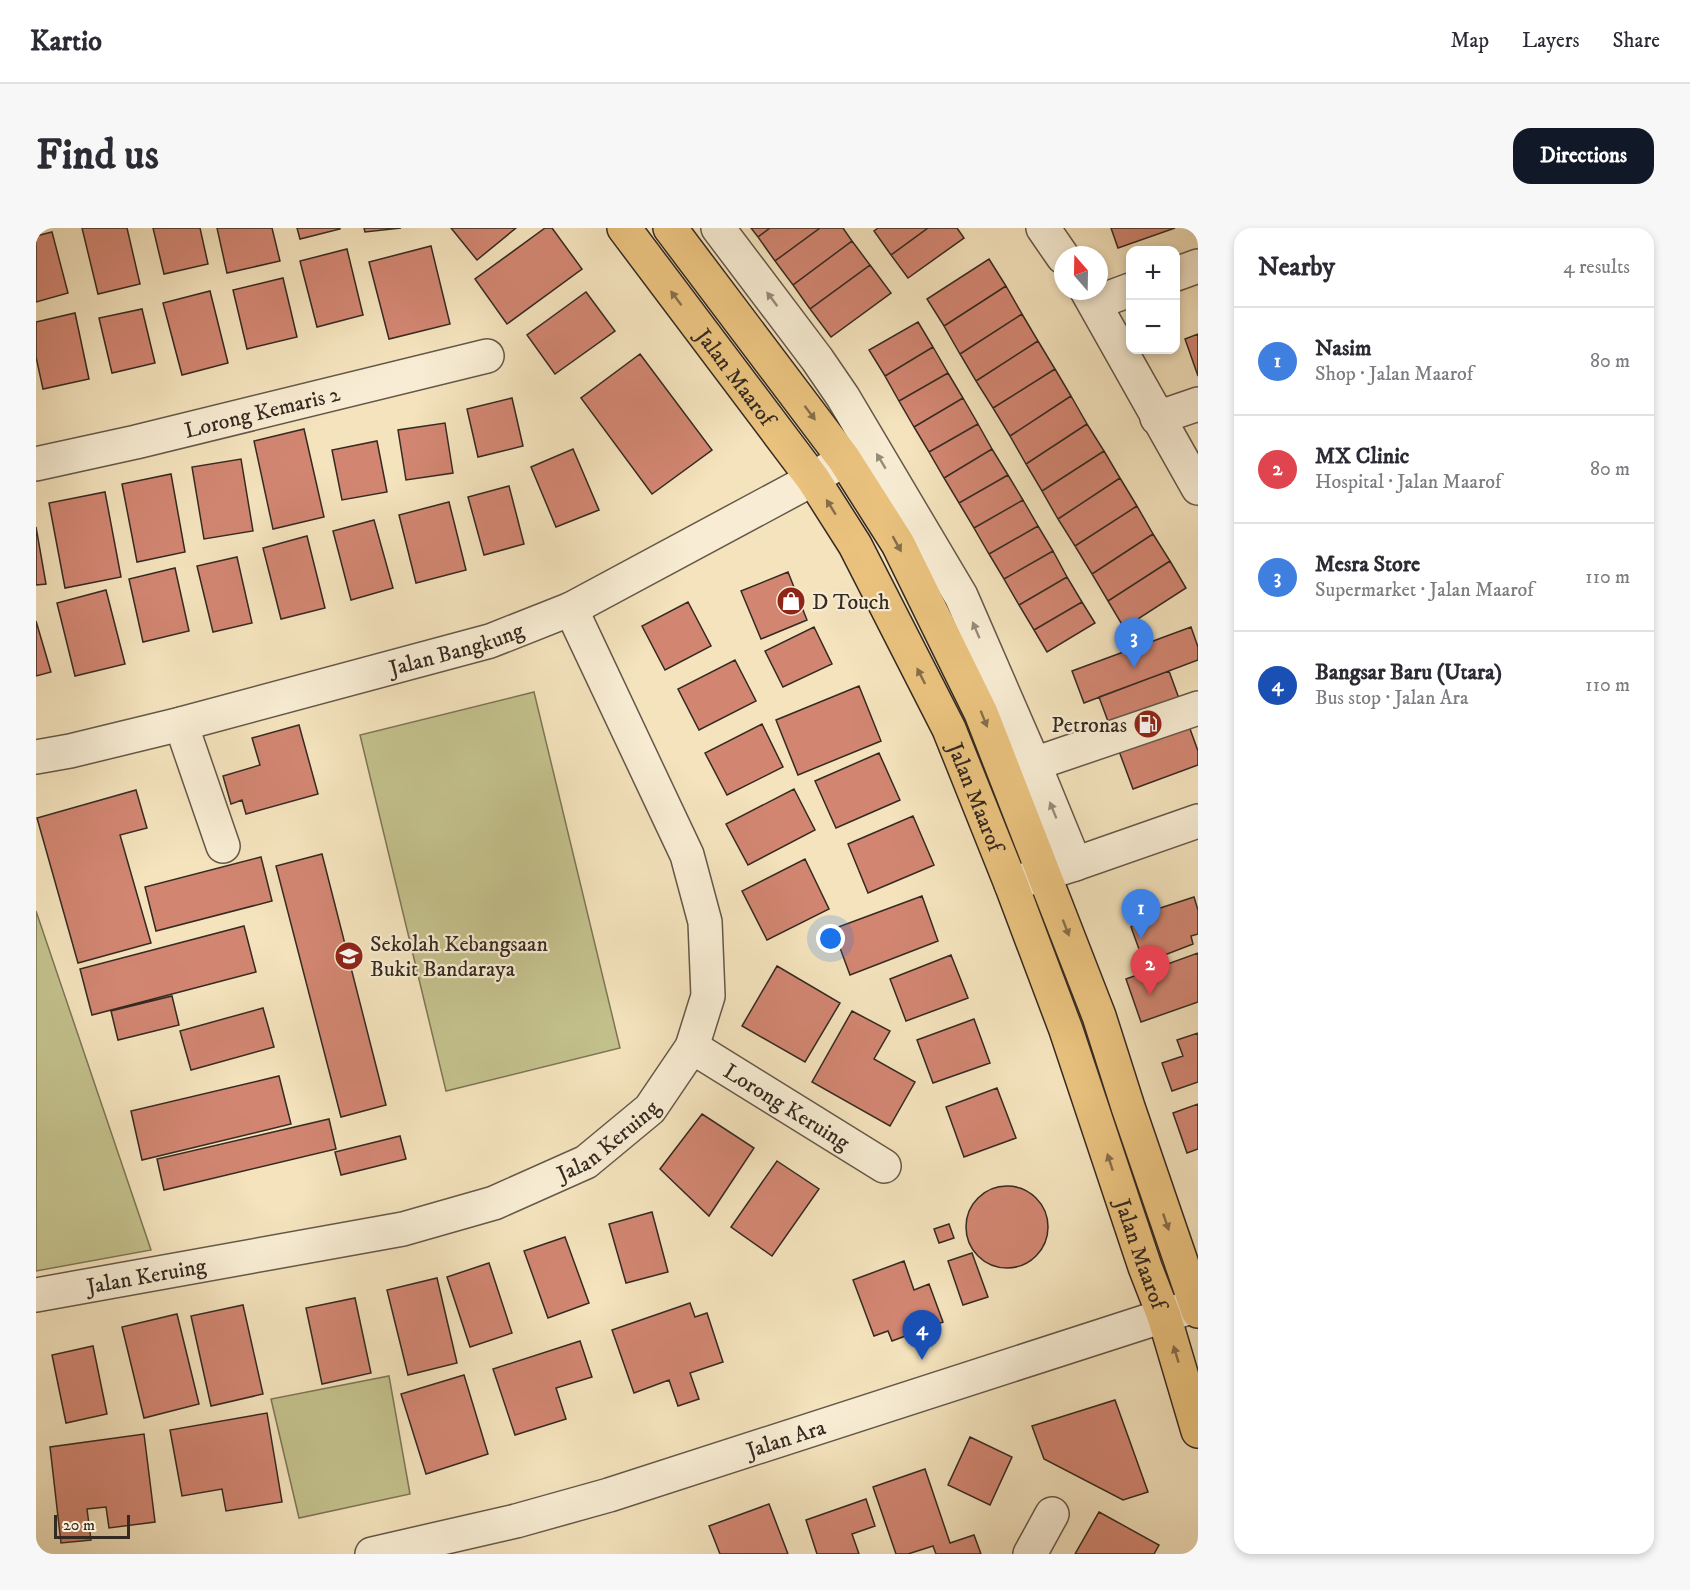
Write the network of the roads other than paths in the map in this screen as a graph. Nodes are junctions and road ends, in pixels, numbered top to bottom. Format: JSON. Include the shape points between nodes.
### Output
{"nodes":[{"id":1,"x":624,"y":228,"type":"edge"},
{"id":2,"x":670,"y":228,"type":"edge"},
{"id":3,"x":718,"y":228,"type":"edge"},
{"id":4,"x":1043,"y":228,"type":"edge"},
{"id":5,"x":1055,"y":246,"type":"edge"},
{"id":6,"x":1198,"y":266,"type":"edge"},
{"id":7,"x":1180,"y":273,"type":"edge"},
{"id":8,"x":1126,"y":291,"type":"edge"},
{"id":9,"x":1108,"y":294,"type":"edge"},
{"id":10,"x":1093,"y":300,"type":"edge"},
{"id":11,"x":487,"y":356,"type":"dead end"},
{"id":12,"x":1198,"y":404,"type":"edge"},
{"id":13,"x":1157,"y":418,"type":"junction"},
{"id":14,"x":844,"y":459,"type":"junction"},
{"id":15,"x":36,"y":464,"type":"edge"},
{"id":16,"x":813,"y":478,"type":"junction"},
{"id":17,"x":1198,"y":488,"type":"edge"},
{"id":18,"x":571,"y":609,"type":"junction"},
{"id":19,"x":1198,"y":708,"type":"edge"},
{"id":20,"x":181,"y":724,"type":"junction"},
{"id":21,"x":36,"y":758,"type":"edge"},
{"id":22,"x":1034,"y":764,"type":"junction"},
{"id":23,"x":1198,"y":821,"type":"edge"},
{"id":24,"x":223,"y":846,"type":"dead end"},
{"id":25,"x":1059,"y":869,"type":"junction"},
{"id":26,"x":1011,"y":884,"type":"junction"},
{"id":27,"x":692,"y":1047,"type":"junction"},
{"id":28,"x":884,"y":1166,"type":"dead end"},
{"id":29,"x":36,"y":1295,"type":"edge"},
{"id":30,"x":1197,"y":1308,"type":"edge"},
{"id":31,"x":1164,"y":1316,"type":"junction"},
{"id":32,"x":1198,"y":1431,"type":"edge"},
{"id":33,"x":1052,"y":1514,"type":"dead end"},
{"id":34,"x":372,"y":1554,"type":"edge"},
{"id":35,"x":1030,"y":1554,"type":"edge"}],
"edges":[{"from":16,"to":1,"type":"main road","name":"Jalan Maarof","one_way":true},
{"from":2,"to":14,"type":"main road","name":"Jalan Maarof","one_way":true},
{"from":22,"to":3,"type":"street","name":"Jalan Maarof","one_way":true,"via":[[961,596],[843,397]]},
{"from":4,"to":5,"type":"street"},
{"from":6,"to":7,"type":"street"},
{"from":8,"to":9,"type":"street"},
{"from":10,"to":13,"type":"street"},
{"from":11,"to":15,"type":"street","name":"Lorong Kemaris 2"},
{"from":12,"to":13,"type":"street"},
{"from":13,"to":17,"type":"street"},
{"from":14,"to":16,"type":"street","name":"Jalan Bangkung"},
{"from":14,"to":25,"type":"main road","name":"Jalan Maarof","one_way":true,"via":[[898,544]]},
{"from":16,"to":18,"type":"street","name":"Jalan Bangkung"},
{"from":26,"to":16,"type":"main road","name":"Jalan Maarof","one_way":true,"via":[[949,729],[855,545]]},
{"from":18,"to":20,"type":"street","name":"Jalan Bangkung","via":[[490,641]]},
{"from":18,"to":27,"type":"street","name":"Jalan Keruing","via":[[687,855],[705,922],[708,996]]},
{"from":19,"to":22,"type":"street"},
{"from":20,"to":21,"type":"street","name":"Jalan Bangkung"},
{"from":20,"to":24,"type":"street"},
{"from":25,"to":22,"type":"street","name":"Jalan Maarof","one_way":true},
{"from":23,"to":25,"type":"street"},
{"from":25,"to":26,"type":"street"},
{"from":25,"to":30,"type":"main road","name":"Jalan Maarof","one_way":true,"via":[[1099,1016]]},
{"from":31,"to":26,"type":"main road","name":"Jalan Maarof","one_way":true,"via":[[1066,1030]]},
{"from":27,"to":28,"type":"street","name":"Lorong Keruing"},
{"from":27,"to":29,"type":"street","name":"Jalan Keruing","via":[[650,1108],[586,1162],[494,1203],[403,1229]]},
{"from":30,"to":31,"type":"street","name":"Jalan Ara"},
{"from":32,"to":31,"type":"main road","name":"Jalan Maarof","one_way":true},
{"from":31,"to":34,"type":"street","name":"Jalan Ara","via":[[609,1496]]},
{"from":33,"to":35,"type":"street"}]}
